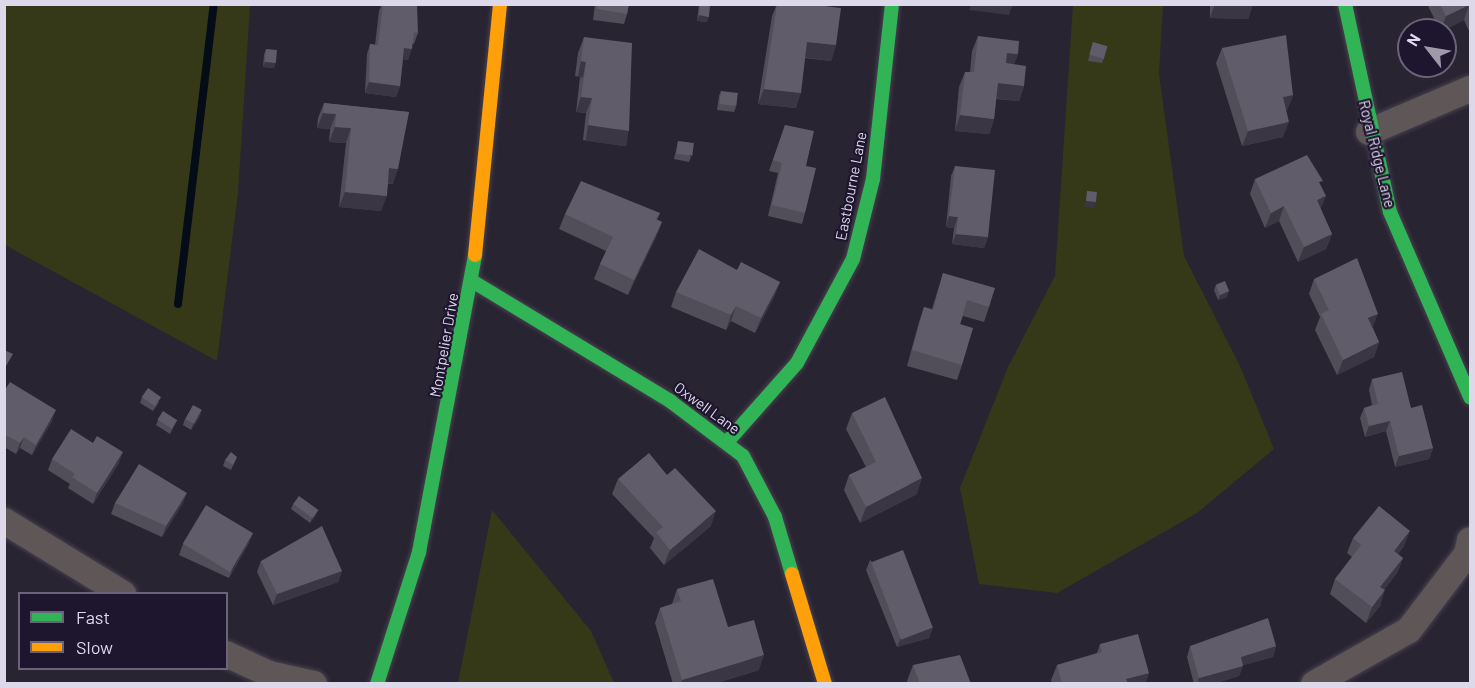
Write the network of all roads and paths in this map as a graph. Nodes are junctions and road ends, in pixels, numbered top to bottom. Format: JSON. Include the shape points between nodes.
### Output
{"nodes":[{"id":1,"x":500,"y":4,"type":"edge"},
{"id":2,"x":892,"y":4,"type":"edge"},
{"id":3,"x":1345,"y":4,"type":"edge"},
{"id":4,"x":1470,"y":89,"type":"edge"},
{"id":5,"x":1369,"y":132,"type":"junction"},
{"id":6,"x":472,"y":281,"type":"junction"},
{"id":7,"x":1470,"y":397,"type":"edge"},
{"id":8,"x":728,"y":441,"type":"junction"},
{"id":9,"x":4,"y":521,"type":"edge"},
{"id":10,"x":1470,"y":540,"type":"edge"},
{"id":11,"x":120,"y":592,"type":"edge"},
{"id":12,"x":228,"y":655,"type":"edge"},
{"id":13,"x":314,"y":684,"type":"edge"},
{"id":14,"x":377,"y":684,"type":"edge"},
{"id":15,"x":825,"y":684,"type":"edge"},
{"id":16,"x":1314,"y":684,"type":"edge"}],
"edges":[{"from":1,"to":6,"type":"street","name":"Montpelier Drive"},
{"from":2,"to":8,"type":"street","name":"Eastbourne Lane","via":[[873,179],[853,259],[796,363]]},
{"from":3,"to":5,"type":"street","name":"Royal Ridge Lane"},
{"from":4,"to":5,"type":"street"},
{"from":5,"to":7,"type":"street","name":"Royal Ridge Lane","via":[[1390,212]]},
{"from":6,"to":8,"type":"street","name":"Oxwell Lane","via":[[568,335]]},
{"from":6,"to":14,"type":"street","name":"Montpelier Drive","via":[[419,552]]},
{"from":8,"to":15,"type":"street","name":"Oxwell Lane","via":[[764,490]]},
{"from":9,"to":11,"type":"street"},
{"from":10,"to":16,"type":"street","via":[[1467,554],[1409,630]]},
{"from":12,"to":13,"type":"street","via":[[269,674]]}]}
